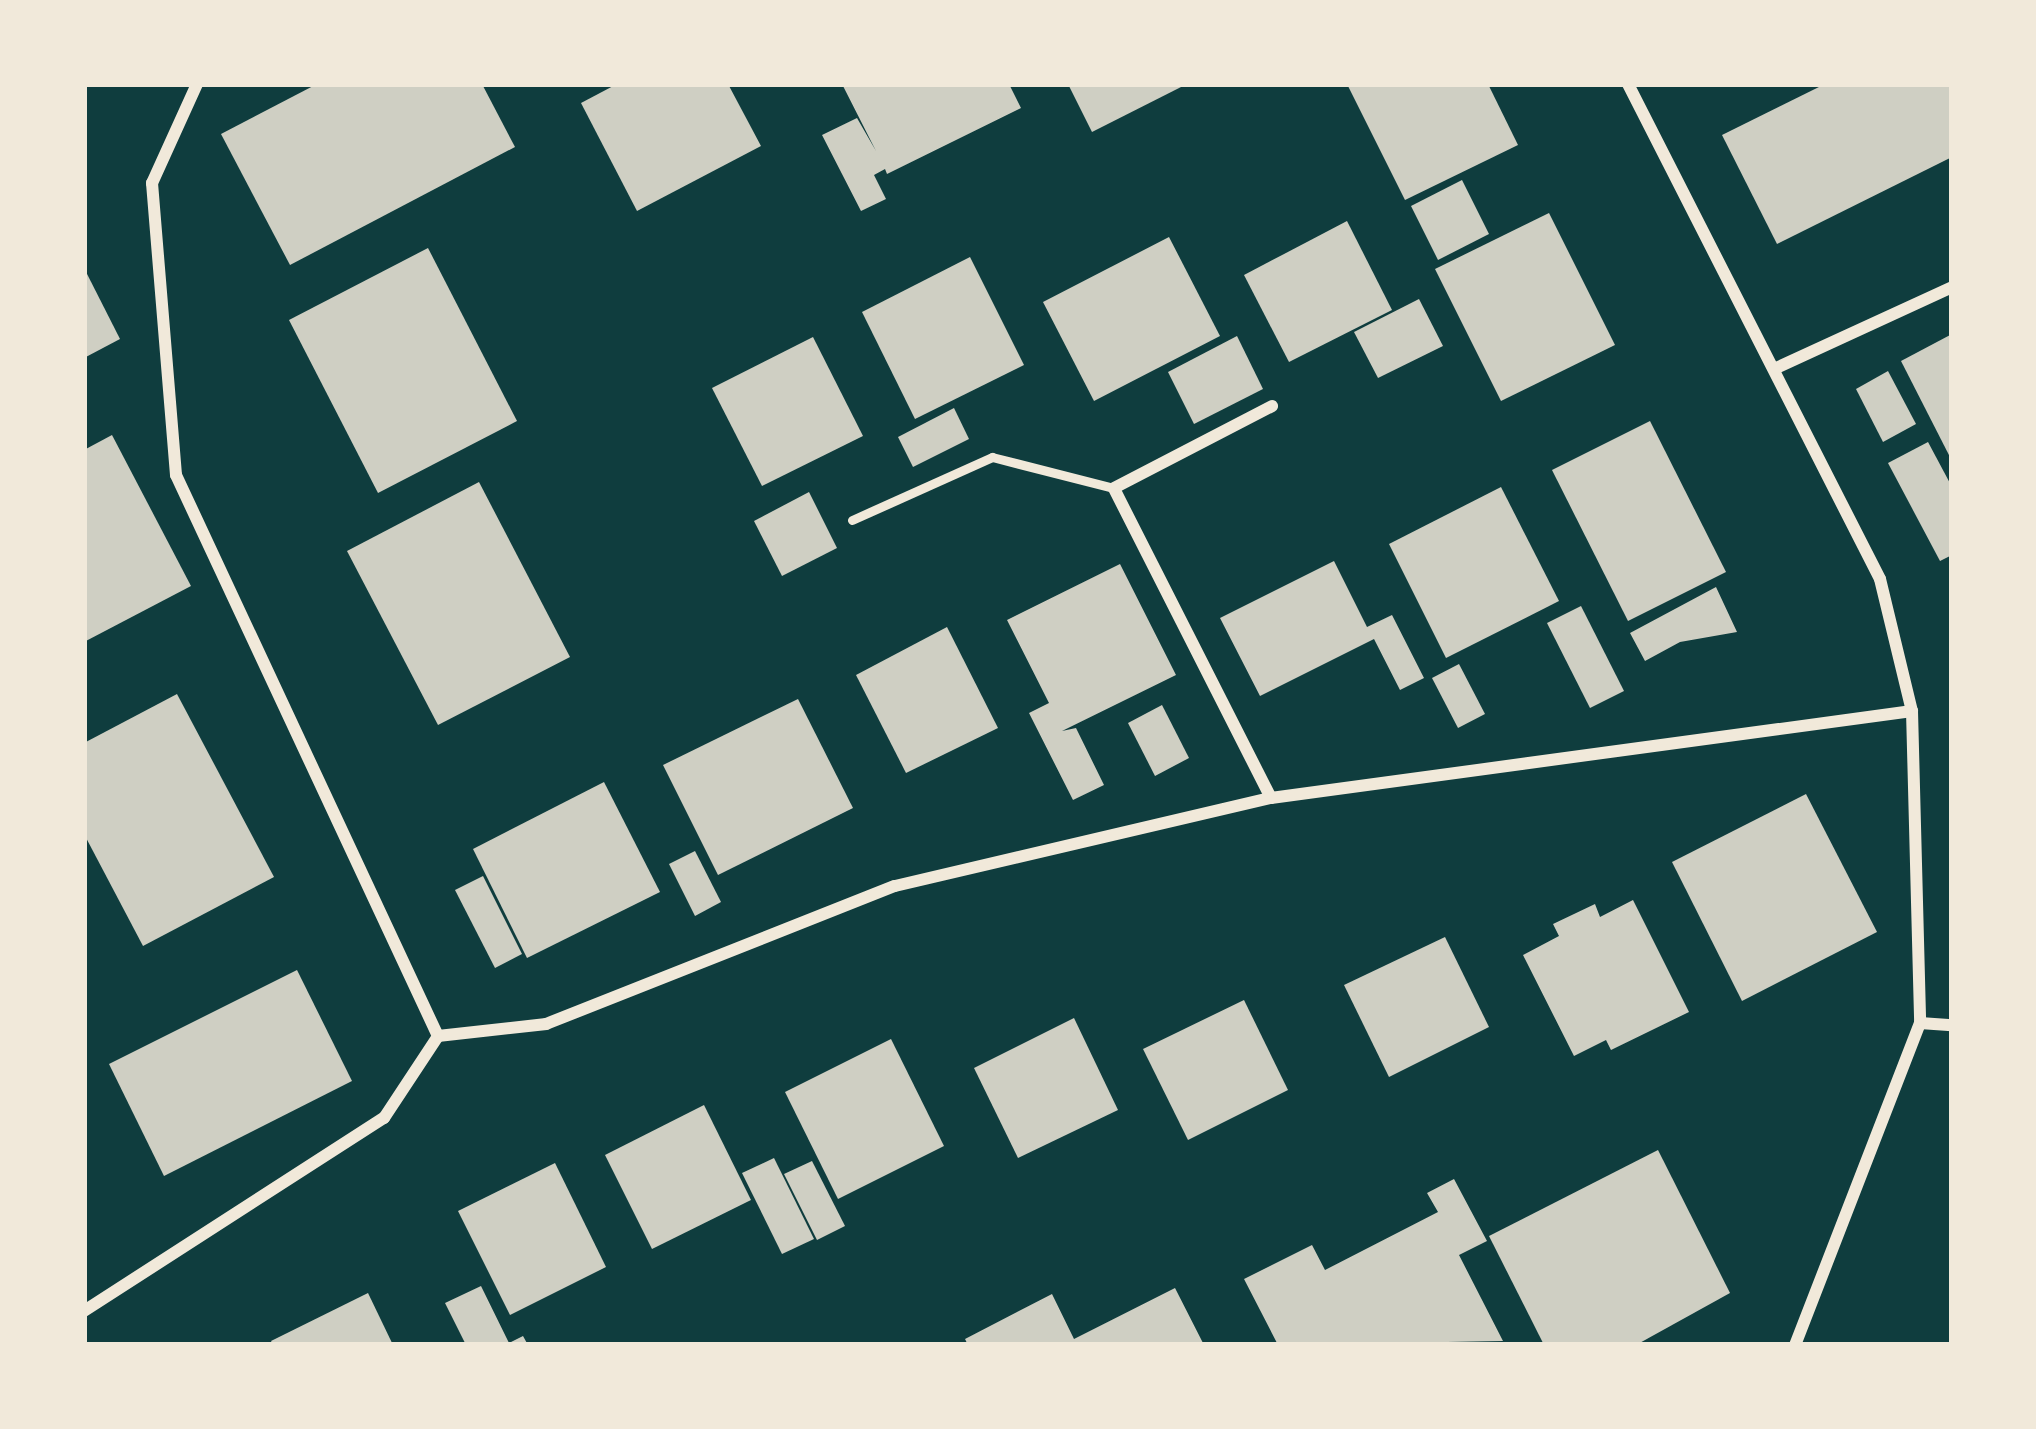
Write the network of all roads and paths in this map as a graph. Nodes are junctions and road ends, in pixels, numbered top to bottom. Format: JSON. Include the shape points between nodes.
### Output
{"nodes":[{"id":1,"x":196,"y":84,"type":"edge"},
{"id":2,"x":1628,"y":84,"type":"edge"},
{"id":3,"x":1952,"y":287,"type":"edge"},
{"id":4,"x":1774,"y":369,"type":"junction"},
{"id":5,"x":1272,"y":406,"type":"dead end"},
{"id":6,"x":1114,"y":488,"type":"junction"},
{"id":7,"x":852,"y":520,"type":"dead end"},
{"id":8,"x":1912,"y":711,"type":"junction"},
{"id":9,"x":1271,"y":798,"type":"junction"},
{"id":10,"x":1920,"y":1023,"type":"junction"},
{"id":11,"x":1952,"y":1025,"type":"edge"},
{"id":12,"x":438,"y":1036,"type":"junction"},
{"id":13,"x":84,"y":1311,"type":"edge"},
{"id":14,"x":1795,"y":1345,"type":"edge"}],
"edges":[{"from":1,"to":12,"type":"street","via":[[152,182],[176,475]]},
{"from":2,"to":4,"type":"street"},
{"from":3,"to":4,"type":"street"},
{"from":4,"to":8,"type":"street","via":[[1880,578]]},
{"from":5,"to":6,"type":"street"},
{"from":6,"to":7,"type":"lane","via":[[992,457]]},
{"from":6,"to":9,"type":"street"},
{"from":8,"to":9,"type":"street"},
{"from":8,"to":10,"type":"street"},
{"from":9,"to":12,"type":"street","via":[[895,886],[546,1024]]},
{"from":10,"to":11,"type":"street"},
{"from":10,"to":14,"type":"street"},
{"from":12,"to":13,"type":"street","via":[[384,1118]]}]}
